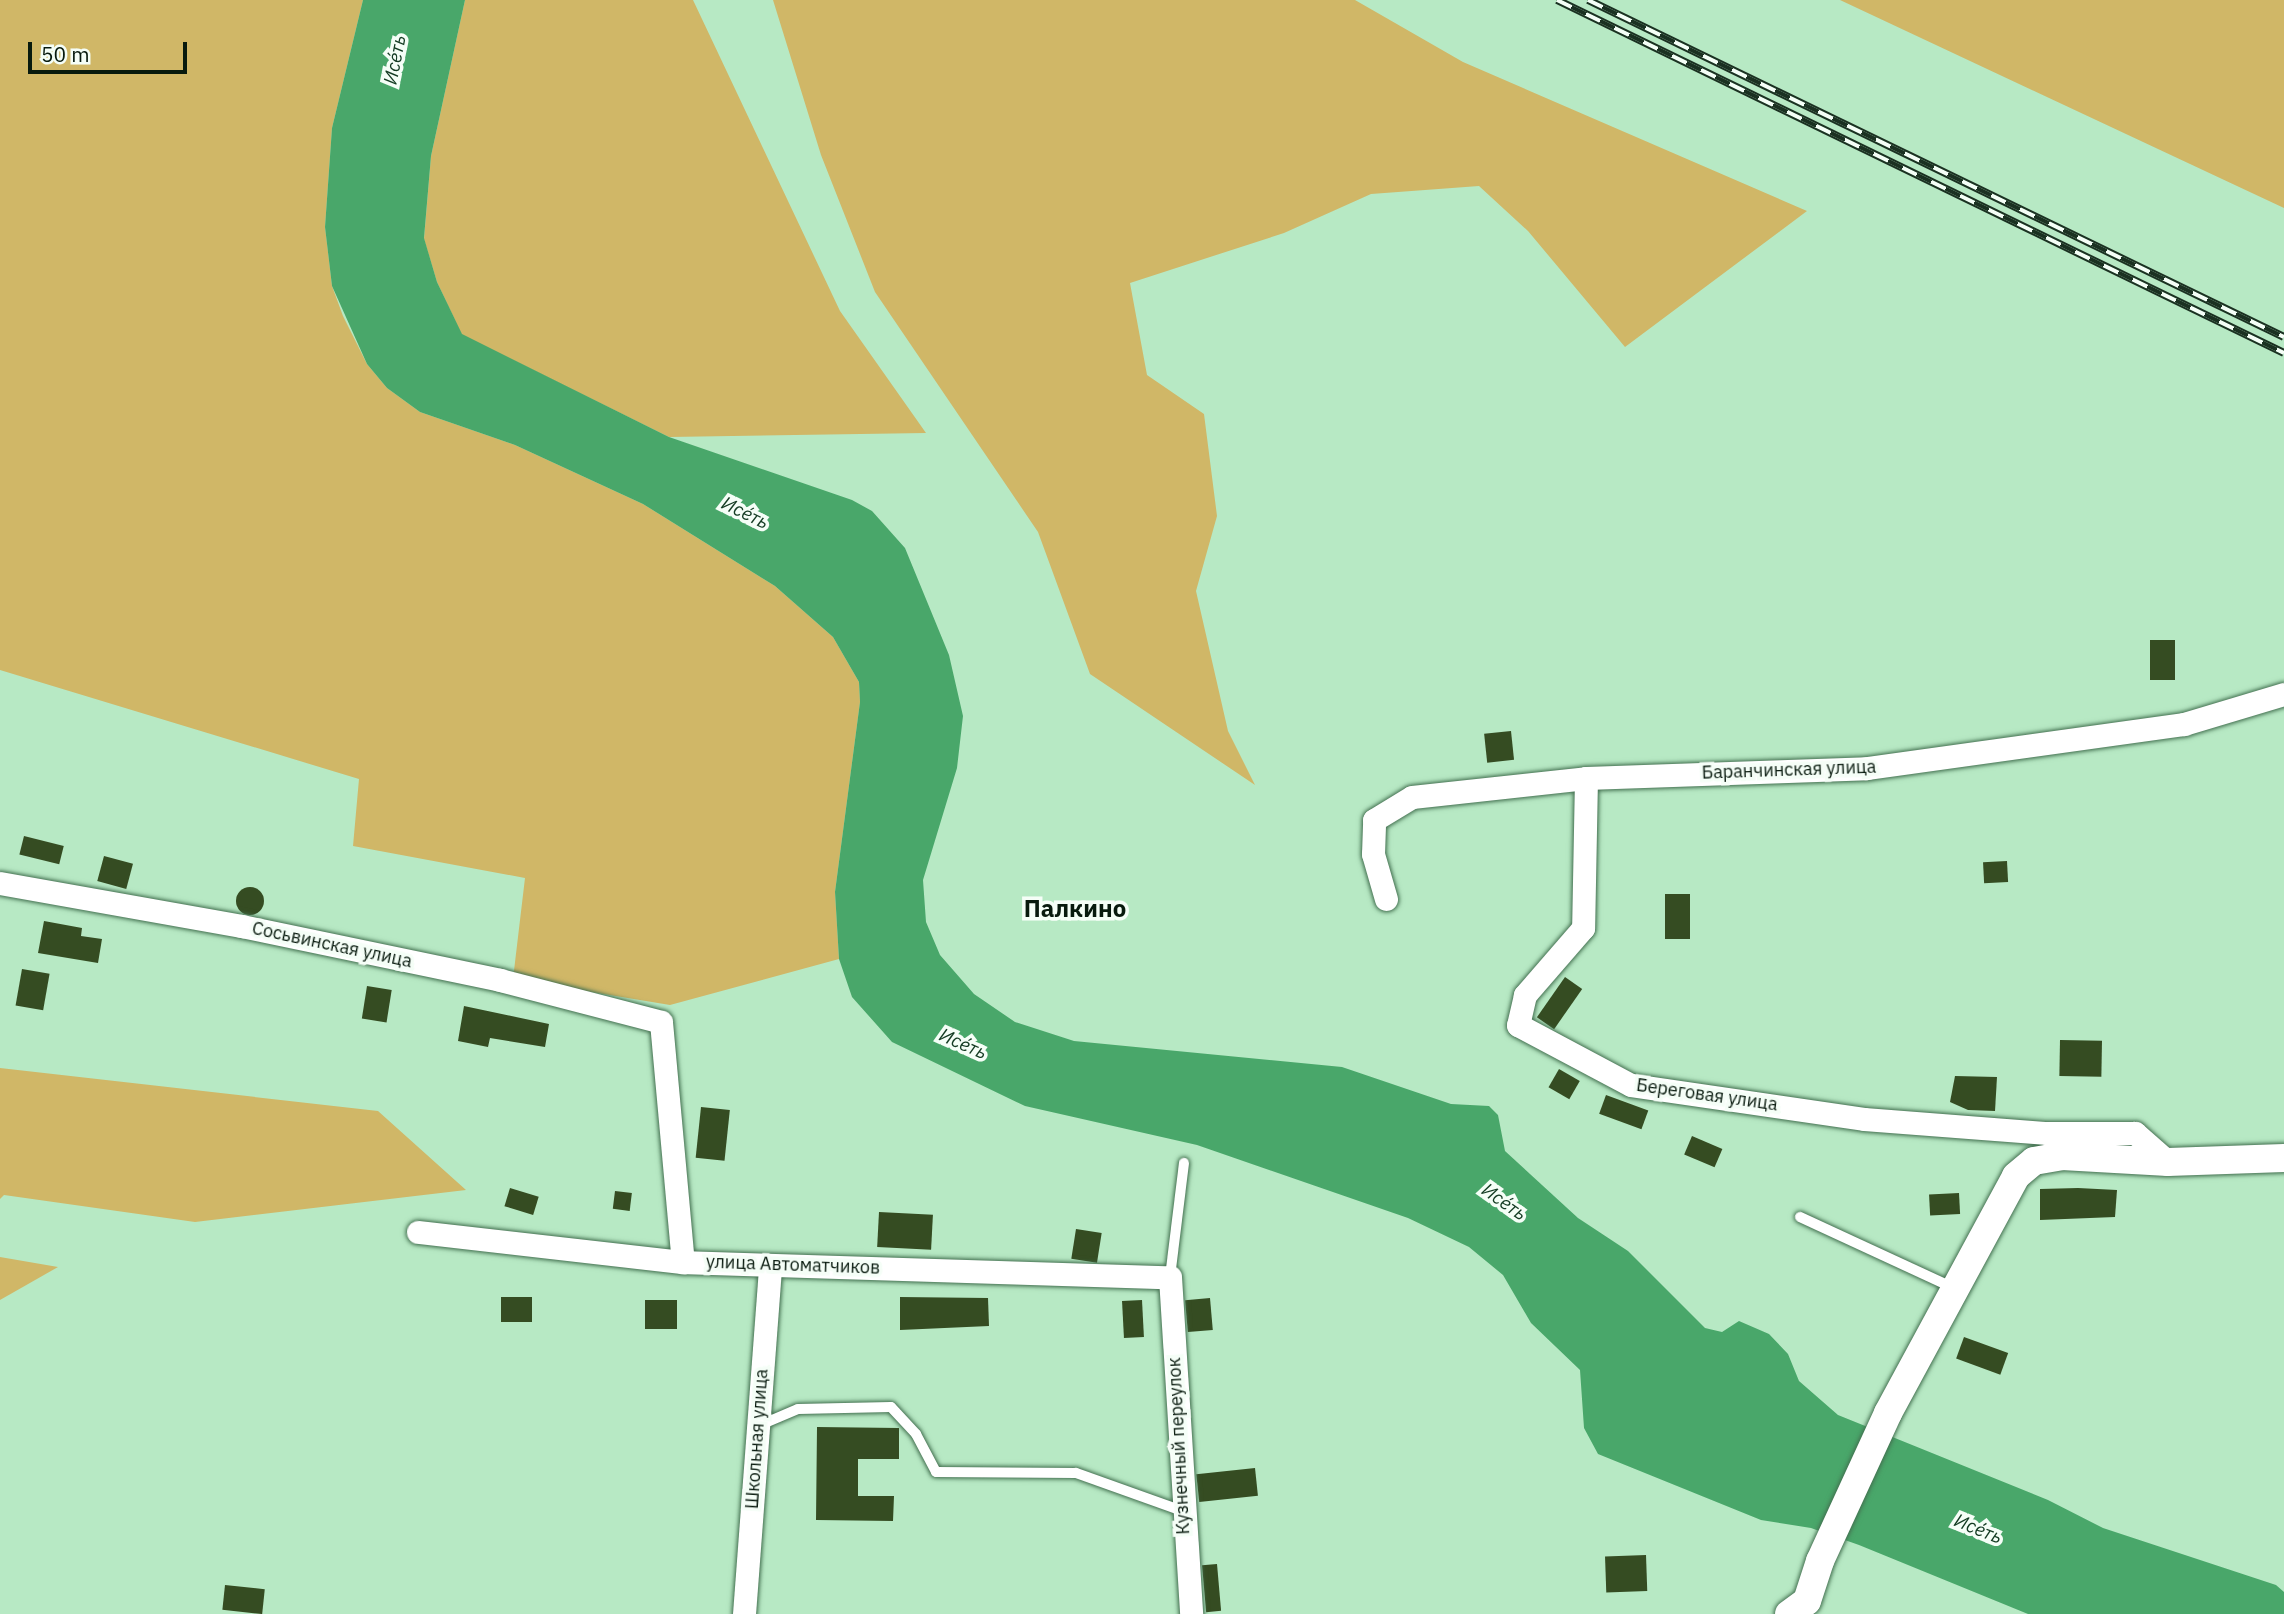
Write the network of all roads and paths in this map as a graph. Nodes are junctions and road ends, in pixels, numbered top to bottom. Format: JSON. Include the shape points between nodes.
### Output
{"nodes":[{"id":1,"x":2284,"y":694,"type":"edge"},
{"id":2,"x":1586,"y":778,"type":"junction"},
{"id":3,"x":0,"y":883,"type":"edge"},
{"id":4,"x":1386,"y":899,"type":"dead end"},
{"id":5,"x":2284,"y":1158,"type":"edge"},
{"id":6,"x":2168,"y":1162,"type":"junction"},
{"id":7,"x":1184,"y":1163,"type":"dead end"},
{"id":8,"x":1800,"y":1217,"type":"dead end"},
{"id":9,"x":418,"y":1232,"type":"dead end"},
{"id":10,"x":683,"y":1262,"type":"junction"},
{"id":11,"x":770,"y":1265,"type":"junction"},
{"id":12,"x":1170,"y":1277,"type":"junction"},
{"id":13,"x":1956,"y":1289,"type":"junction"},
{"id":14,"x":758,"y":1426,"type":"junction"},
{"id":15,"x":1183,"y":1511,"type":"junction"},
{"id":16,"x":1802,"y":1610,"type":"edge"},
{"id":17,"x":744,"y":1614,"type":"edge"},
{"id":18,"x":1191,"y":1614,"type":"edge"}],
"edges":[{"from":1,"to":2,"type":"street","name":"Баранчинская улица","via":[[2184,724],[1881,766]]},
{"from":2,"to":4,"type":"street","name":"Баранчинская улица","via":[[1412,797],[1374,820],[1373,855]]},
{"from":2,"to":6,"type":"street","name":"Береговая улица","via":[[1583,928],[1525,995],[1518,1025],[1631,1085],[1864,1119],[2048,1133],[2136,1133]]},
{"from":3,"to":10,"type":"street","name":"Сосьвинская улица","via":[[256,929],[662,1022]]},
{"from":5,"to":6,"type":"street"},
{"from":6,"to":13,"type":"street","via":[[2062,1156],[2034,1161],[2003,1198]]},
{"from":7,"to":12,"type":"lane"},
{"from":8,"to":13,"type":"lane"},
{"from":9,"to":10,"type":"street","name":"улица Автоматчиков"},
{"from":10,"to":11,"type":"street","name":"улица Автоматчиков"},
{"from":11,"to":12,"type":"street","name":"улица Автоматчиков"},
{"from":11,"to":14,"type":"street","name":"Школьная улица"},
{"from":12,"to":15,"type":"street","name":"Кузнечный переулок"},
{"from":13,"to":16,"type":"street","via":[[1888,1413]]},
{"from":14,"to":15,"type":"lane","via":[[798,1409],[891,1406],[916,1434],[936,1472],[1076,1473]]},
{"from":14,"to":17,"type":"street","name":"Школьная улица"},
{"from":15,"to":18,"type":"street","name":"Кузнечный переулок"}]}
